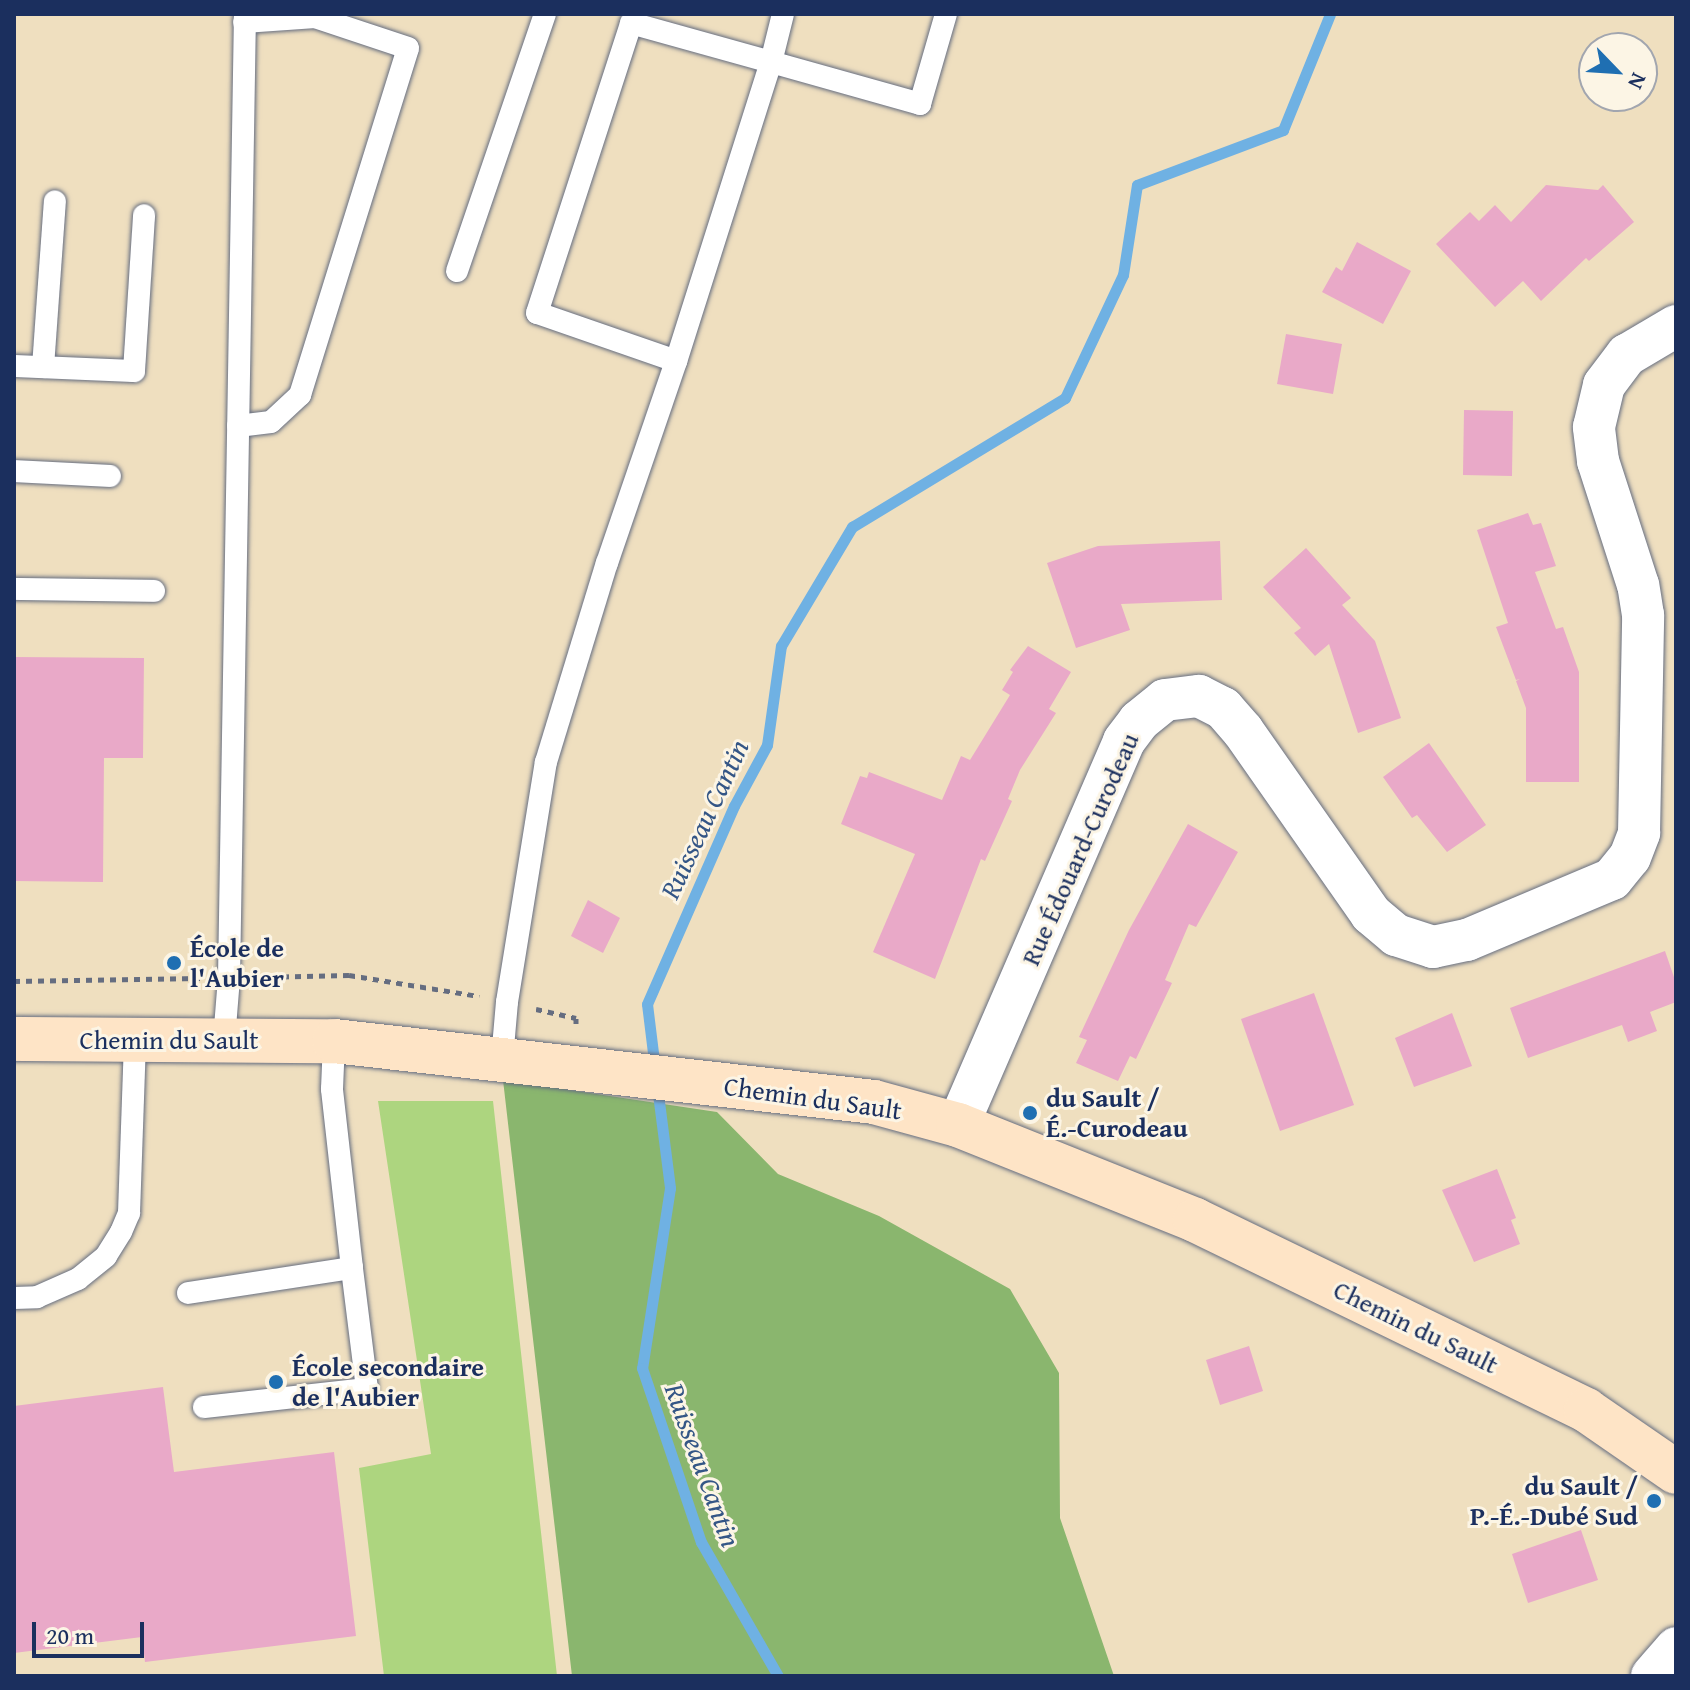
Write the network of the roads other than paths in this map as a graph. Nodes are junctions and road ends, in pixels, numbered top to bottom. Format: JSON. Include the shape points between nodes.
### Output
{"nodes":[{"id":1,"x":545,"y":14,"type":"edge"},
{"id":2,"x":783,"y":14,"type":"edge"},
{"id":3,"x":946,"y":14,"type":"edge"},
{"id":4,"x":244,"y":18,"type":"edge"},
{"id":5,"x":633,"y":18,"type":"edge"},
{"id":6,"x":771,"y":62,"type":"junction"},
{"id":7,"x":55,"y":201,"type":"dead end"},
{"id":8,"x":144,"y":215,"type":"dead end"},
{"id":9,"x":457,"y":271,"type":"dead end"},
{"id":10,"x":1676,"y":326,"type":"edge"},
{"id":11,"x":676,"y":361,"type":"junction"},
{"id":12,"x":14,"y":366,"type":"edge"},
{"id":13,"x":43,"y":367,"type":"junction"},
{"id":14,"x":238,"y":426,"type":"junction"},
{"id":15,"x":14,"y":471,"type":"edge"},
{"id":16,"x":110,"y":476,"type":"dead end"},
{"id":17,"x":14,"y":589,"type":"edge"},
{"id":18,"x":154,"y":591,"type":"dead end"},
{"id":19,"x":14,"y":1039,"type":"edge"},
{"id":20,"x":135,"y":1039,"type":"junction"},
{"id":21,"x":224,"y":1040,"type":"junction"},
{"id":22,"x":334,"y":1041,"type":"junction"},
{"id":23,"x":502,"y":1059,"type":"junction"},
{"id":24,"x":958,"y":1125,"type":"junction"},
{"id":25,"x":352,"y":1268,"type":"junction"},
{"id":26,"x":188,"y":1293,"type":"dead end"},
{"id":27,"x":14,"y":1298,"type":"edge"},
{"id":28,"x":204,"y":1407,"type":"dead end"},
{"id":29,"x":1676,"y":1472,"type":"edge"},
{"id":30,"x":1676,"y":1648,"type":"edge"},
{"id":31,"x":1652,"y":1676,"type":"edge"}],
"edges":[{"from":1,"to":9,"type":"lane"},
{"from":2,"to":6,"type":"lane"},
{"from":3,"to":6,"type":"lane","via":[[920,104]]},
{"from":4,"to":14,"type":"lane"},
{"from":4,"to":14,"type":"lane","via":[[315,17],[408,48],[300,395],[271,422]]},
{"from":5,"to":6,"type":"lane"},
{"from":5,"to":11,"type":"lane","via":[[537,313]]},
{"from":6,"to":11,"type":"lane"},
{"from":7,"to":13,"type":"lane"},
{"from":8,"to":13,"type":"lane","via":[[134,371]]},
{"from":10,"to":24,"type":"street","name":"Rue Édouard-Curodeau","via":[[1627,355],[1604,385],[1594,427],[1598,461],[1643,615],[1639,833],[1630,857],[1612,879],[1467,940],[1433,947],[1396,935],[1371,914],[1223,708],[1199,696],[1165,700],[1124,741]]},
{"from":11,"to":23,"type":"lane","via":[[546,762]]},
{"from":12,"to":13,"type":"lane"},
{"from":14,"to":21,"type":"lane"},
{"from":15,"to":16,"type":"lane"},
{"from":17,"to":18,"type":"lane"},
{"from":19,"to":20,"type":"street","name":"Chemin du Sault"},
{"from":20,"to":21,"type":"street","name":"Chemin du Sault"},
{"from":20,"to":27,"type":"lane","via":[[129,1213],[121,1232],[106,1256],[78,1279],[37,1297]]},
{"from":21,"to":22,"type":"street","name":"Chemin du Sault"},
{"from":22,"to":23,"type":"street","name":"Chemin du Sault"},
{"from":22,"to":25,"type":"lane","via":[[332,1089]]},
{"from":23,"to":24,"type":"street","name":"Chemin du Sault","via":[[874,1102]]},
{"from":24,"to":29,"type":"street","name":"Chemin du Sault","via":[[1195,1220],[1586,1410]]},
{"from":25,"to":26,"type":"lane"},
{"from":25,"to":28,"type":"lane","via":[[367,1389]]},
{"from":30,"to":31,"type":"street"}]}
